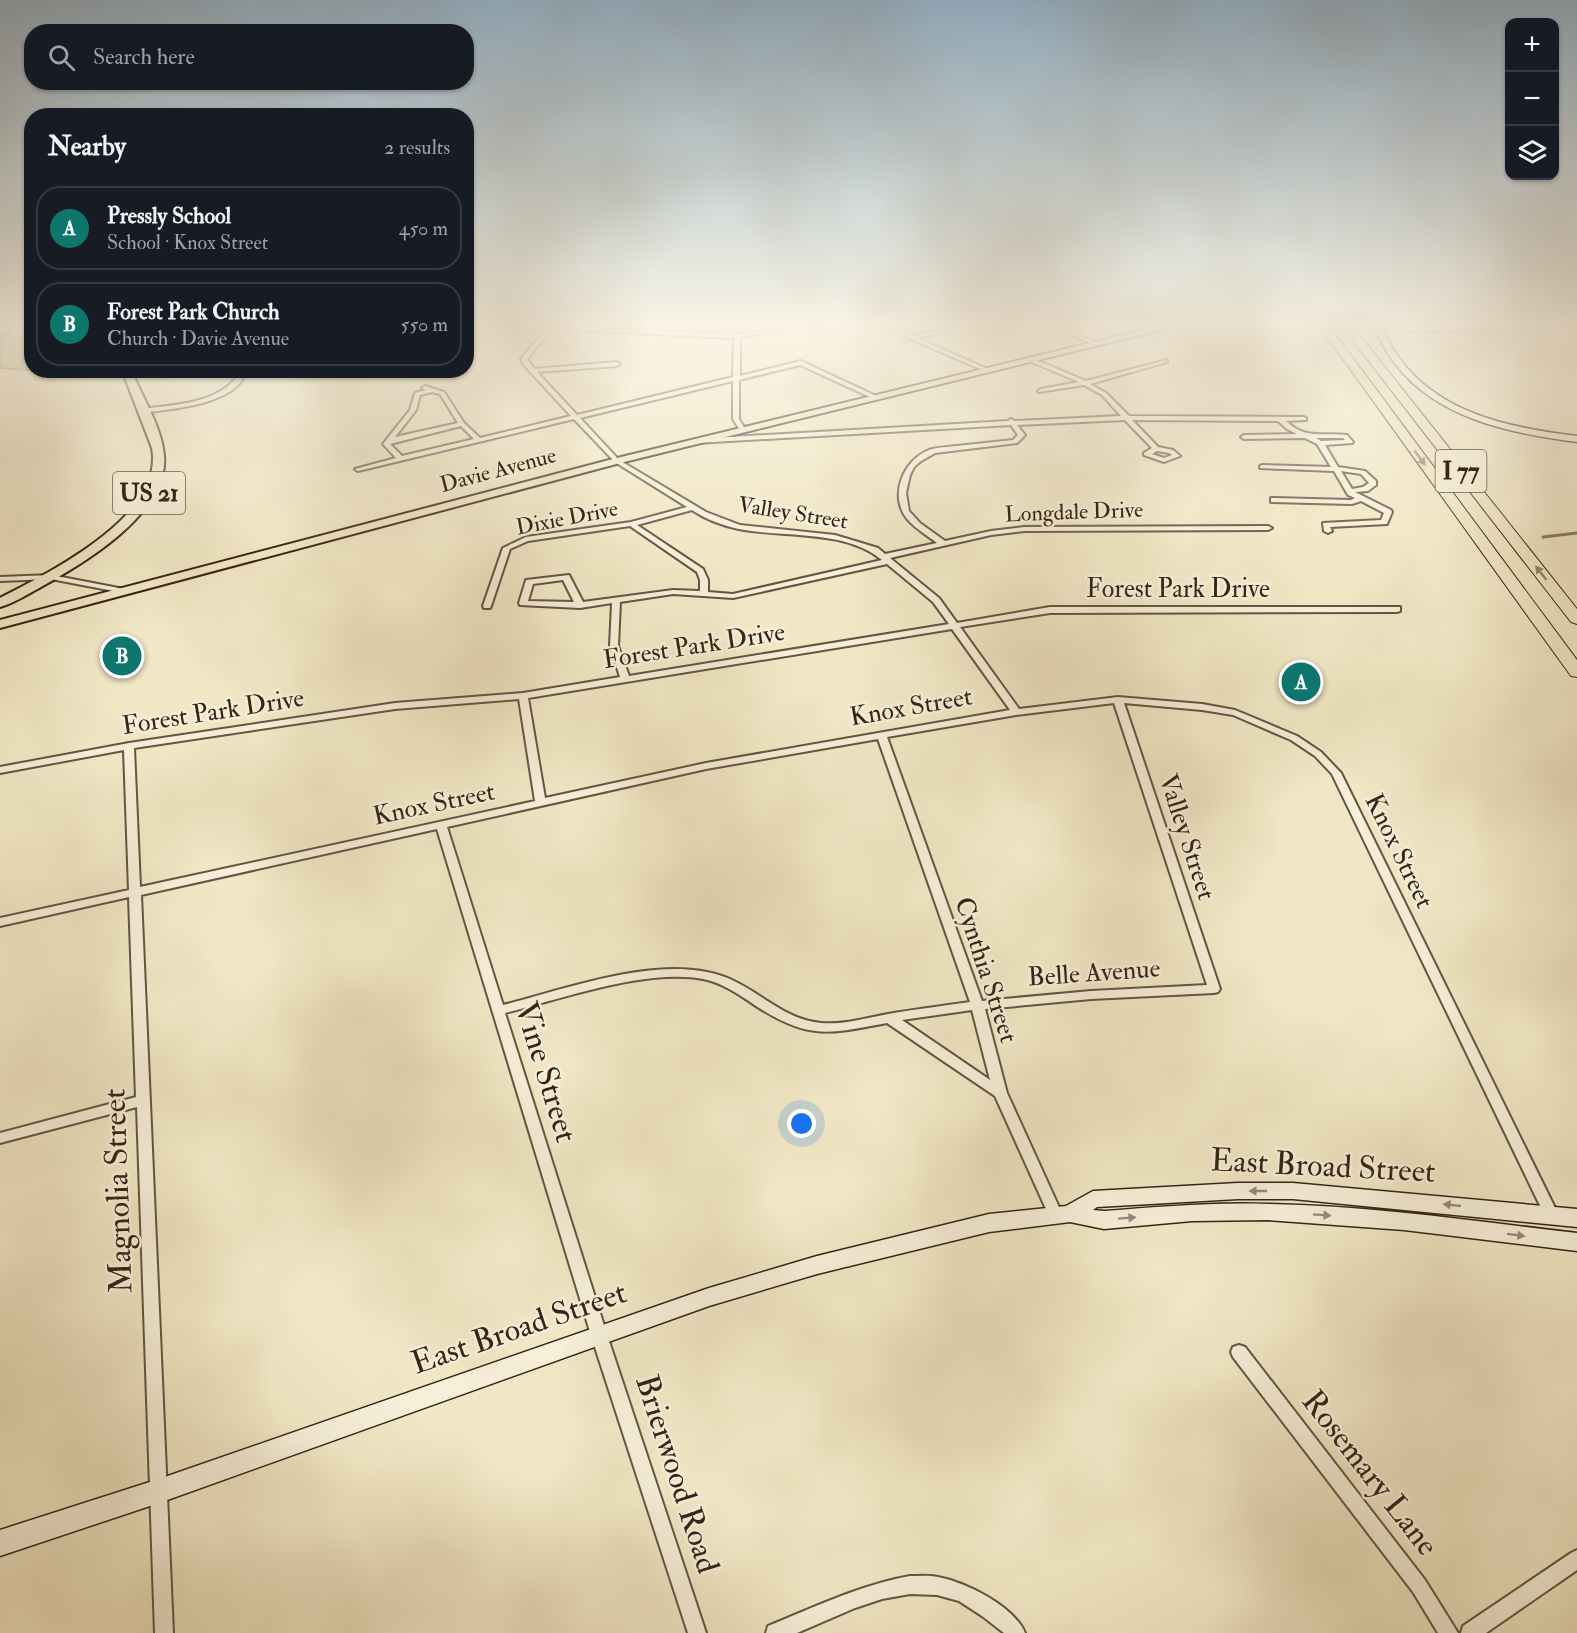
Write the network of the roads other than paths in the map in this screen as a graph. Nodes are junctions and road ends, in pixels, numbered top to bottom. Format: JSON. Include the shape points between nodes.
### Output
{"nodes":[{"id":1,"x":137,"y":399,"type":"edge"},
{"id":2,"x":203,"y":399,"type":"edge"},
{"id":3,"x":416,"y":399,"type":"edge"},
{"id":4,"x":446,"y":399,"type":"edge"},
{"id":5,"x":558,"y":399,"type":"edge"},
{"id":6,"x":648,"y":399,"type":"edge"},
{"id":7,"x":736,"y":399,"type":"edge"},
{"id":8,"x":865,"y":399,"type":"edge"},
{"id":9,"x":1109,"y":399,"type":"edge"},
{"id":10,"x":1377,"y":399,"type":"edge"},
{"id":11,"x":1404,"y":399,"type":"edge"},
{"id":12,"x":1436,"y":399,"type":"edge"},
{"id":13,"x":141,"y":411,"type":"junction"},
{"id":14,"x":574,"y":417,"type":"junction"},
{"id":15,"x":1126,"y":417,"type":"junction"},
{"id":16,"x":1279,"y":418,"type":"junction"},
{"id":17,"x":1304,"y":418,"type":"dead end"},
{"id":18,"x":1011,"y":422,"type":"junction"},
{"id":19,"x":462,"y":424,"type":"junction"},
{"id":20,"x":742,"y":429,"type":"junction"},
{"id":21,"x":1244,"y":437,"type":"dead end"},
{"id":22,"x":1309,"y":437,"type":"junction"},
{"id":23,"x":1577,"y":439,"type":"edge"},
{"id":24,"x":478,"y":440,"type":"junction"},
{"id":25,"x":388,"y":441,"type":"junction"},
{"id":26,"x":696,"y":441,"type":"junction"},
{"id":27,"x":1320,"y":443,"type":"junction"},
{"id":28,"x":1156,"y":449,"type":"dead end"},
{"id":29,"x":401,"y":459,"type":"junction"},
{"id":30,"x":616,"y":461,"type":"junction"},
{"id":31,"x":1262,"y":467,"type":"dead end"},
{"id":32,"x":1336,"y":468,"type":"junction"},
{"id":33,"x":358,"y":469,"type":"dead end"},
{"id":34,"x":1350,"y":490,"type":"junction"},
{"id":35,"x":1359,"y":499,"type":"junction"},
{"id":36,"x":1274,"y":500,"type":"dead end"},
{"id":37,"x":693,"y":508,"type":"junction"},
{"id":38,"x":631,"y":524,"type":"junction"},
{"id":39,"x":1268,"y":528,"type":"dead end"},
{"id":40,"x":1328,"y":531,"type":"dead end"},
{"id":41,"x":943,"y":543,"type":"junction"},
{"id":42,"x":886,"y":559,"type":"junction"},
{"id":43,"x":4,"y":579,"type":"edge"},
{"id":44,"x":47,"y":579,"type":"junction"},
{"id":45,"x":130,"y":590,"type":"junction"},
{"id":46,"x":22,"y":592,"type":"junction"},
{"id":47,"x":704,"y":592,"type":"junction"},
{"id":48,"x":616,"y":600,"type":"junction"},
{"id":49,"x":0,"y":603,"type":"edge"},
{"id":50,"x":81,"y":603,"type":"junction"},
{"id":51,"x":487,"y":606,"type":"dead end"},
{"id":52,"x":580,"y":606,"type":"junction"},
{"id":53,"x":1397,"y":609,"type":"dead end"},
{"id":54,"x":1577,"y":619,"type":"edge"},
{"id":55,"x":0,"y":624,"type":"edge"},
{"id":56,"x":956,"y":625,"type":"junction"},
{"id":57,"x":1577,"y":672,"type":"edge"},
{"id":58,"x":625,"y":679,"type":"junction"},
{"id":59,"x":523,"y":696,"type":"junction"},
{"id":60,"x":1118,"y":700,"type":"junction"},
{"id":61,"x":1016,"y":712,"type":"junction"},
{"id":62,"x":881,"y":735,"type":"junction"},
{"id":63,"x":129,"y":746,"type":"junction"},
{"id":64,"x":0,"y":770,"type":"edge"},
{"id":65,"x":541,"y":803,"type":"junction"},
{"id":66,"x":441,"y":825,"type":"junction"},
{"id":67,"x":135,"y":893,"type":"junction"},
{"id":68,"x":0,"y":922,"type":"edge"},
{"id":69,"x":1214,"y":989,"type":"joint"},
{"id":70,"x":976,"y":1004,"type":"junction"},
{"id":71,"x":499,"y":1010,"type":"junction"},
{"id":72,"x":889,"y":1018,"type":"junction"},
{"id":73,"x":1000,"y":1093,"type":"junction"},
{"id":74,"x":143,"y":1100,"type":"junction"},
{"id":75,"x":0,"y":1138,"type":"edge"},
{"id":76,"x":1063,"y":1215,"type":"junction"},
{"id":77,"x":1552,"y":1216,"type":"junction"},
{"id":78,"x":1577,"y":1218,"type":"edge"},
{"id":79,"x":1577,"y":1242,"type":"edge"},
{"id":80,"x":599,"y":1335,"type":"junction"},
{"id":81,"x":1239,"y":1352,"type":"dead end"},
{"id":82,"x":159,"y":1491,"type":"junction"},
{"id":83,"x":0,"y":1543,"type":"edge"},
{"id":84,"x":1577,"y":1559,"type":"edge"},
{"id":85,"x":164,"y":1633,"type":"edge"},
{"id":86,"x":697,"y":1633,"type":"edge"},
{"id":87,"x":774,"y":1633,"type":"edge"},
{"id":88,"x":1016,"y":1633,"type":"edge"},
{"id":89,"x":1449,"y":1633,"type":"edge"},
{"id":90,"x":1470,"y":1633,"type":"edge"}],
"edges":[{"from":1,"to":13,"type":"main road","number":"US 21"},
{"from":2,"to":13,"type":"street"},
{"from":3,"to":25,"type":"street","via":[[413,410]]},
{"from":4,"to":19,"type":"street"},
{"from":5,"to":14,"type":"street","name":"Valley Street"},
{"from":6,"to":14,"type":"street"},
{"from":7,"to":20,"type":"street","via":[[736,419]]},
{"from":8,"to":20,"type":"main road","name":"Davie Avenue"},
{"from":9,"to":15,"type":"street"},
{"from":10,"to":57,"type":"highway","number":"I 77","one_way":true},
{"from":54,"to":11,"type":"highway","number":"I 77","one_way":true},
{"from":12,"to":23,"type":"main road","via":[[1504,428]]},
{"from":13,"to":44,"type":"main road","number":"US 21","via":[[159,456],[155,483],[147,498],[115,532]]},
{"from":14,"to":24,"type":"street"},
{"from":14,"to":30,"type":"street","name":"Valley Street"},
{"from":15,"to":16,"type":"street"},
{"from":15,"to":18,"type":"street"},
{"from":15,"to":28,"type":"street"},
{"from":16,"to":17,"type":"street"},
{"from":16,"to":22,"type":"street","via":[[1289,428]]},
{"from":18,"to":26,"type":"street"},
{"from":18,"to":41,"type":"street","via":[[1022,435],[1016,442],[933,451],[908,468],[901,495],[904,511]]},
{"from":19,"to":24,"type":"street"},
{"from":19,"to":25,"type":"street"},
{"from":20,"to":26,"type":"main road","name":"Davie Avenue"},
{"from":21,"to":22,"type":"street"},
{"from":22,"to":27,"type":"street"},
{"from":22,"to":27,"type":"street","via":[[1345,436],[1350,442]]},
{"from":24,"to":29,"type":"street"},
{"from":25,"to":29,"type":"street","via":[[388,448]]},
{"from":26,"to":30,"type":"main road","name":"Davie Avenue"},
{"from":27,"to":32,"type":"street"},
{"from":29,"to":33,"type":"street"},
{"from":30,"to":37,"type":"street","name":"Valley Street"},
{"from":30,"to":45,"type":"main road","name":"Davie Avenue"},
{"from":31,"to":32,"type":"street"},
{"from":32,"to":34,"type":"street"},
{"from":32,"to":34,"type":"street","via":[[1363,472],[1373,483],[1365,489]]},
{"from":34,"to":35,"type":"street"},
{"from":35,"to":36,"type":"street"},
{"from":35,"to":40,"type":"street","via":[[1388,512],[1384,522],[1326,525]]},
{"from":37,"to":38,"type":"street","name":"Dixie Drive"},
{"from":37,"to":42,"type":"street","name":"Valley Street","via":[[739,526],[835,537],[857,543]]},
{"from":38,"to":47,"type":"street","via":[[700,571]]},
{"from":38,"to":51,"type":"street","name":"Dixie Drive","via":[[515,543],[507,548]]},
{"from":39,"to":41,"type":"street","name":"Longdale Drive","via":[[1058,527],[991,533]]},
{"from":41,"to":42,"type":"street","name":"Longdale Drive"},
{"from":42,"to":47,"type":"street","name":"Longdale Drive","via":[[733,596]]},
{"from":42,"to":56,"type":"street","name":"Valley Street","via":[[936,600]]},
{"from":43,"to":44,"type":"street"},
{"from":43,"to":46,"type":"street","via":[[25,583]]},
{"from":44,"to":45,"type":"street","via":[[113,591]]},
{"from":44,"to":46,"type":"main road","number":"US 21"},
{"from":44,"to":50,"type":"street","via":[[93,591],[93,597]]},
{"from":45,"to":50,"type":"main road","name":"Davie Avenue"},
{"from":46,"to":49,"type":"main road","number":"US 21"},
{"from":47,"to":48,"type":"street","name":"Longdale Drive"},
{"from":48,"to":52,"type":"street","name":"Longdale Drive"},
{"from":48,"to":58,"type":"street","via":[[614,646]]},
{"from":50,"to":55,"type":"main road","name":"Davie Avenue"},
{"from":52,"to":52,"type":"street","name":"Longdale Drive","via":[[570,606],[523,603],[529,582],[566,577]]},
{"from":53,"to":56,"type":"street","name":"Forest Park Drive","via":[[1050,610]]},
{"from":56,"to":58,"type":"street","name":"Forest Park Drive"},
{"from":56,"to":61,"type":"street","name":"Valley Street"},
{"from":58,"to":59,"type":"street","name":"Forest Park Drive"},
{"from":59,"to":63,"type":"street","name":"Forest Park Drive","via":[[395,706]]},
{"from":59,"to":65,"type":"street"},
{"from":60,"to":61,"type":"street","name":"Knox Street"},
{"from":60,"to":69,"type":"street","name":"Valley Street"},
{"from":60,"to":77,"type":"street","name":"Knox Street","via":[[1202,706],[1234,713],[1294,738],[1318,754],[1336,773]]},
{"from":61,"to":62,"type":"street","name":"Knox Street"},
{"from":62,"to":65,"type":"street","name":"Knox Street","via":[[706,766]]},
{"from":62,"to":70,"type":"street","name":"Cynthia Street"},
{"from":63,"to":64,"type":"street","name":"Forest Park Drive"},
{"from":63,"to":67,"type":"street","name":"Magnolia Street"},
{"from":65,"to":66,"type":"street","name":"Knox Street"},
{"from":66,"to":67,"type":"street","name":"Knox Street"},
{"from":66,"to":71,"type":"street","name":"Vine Street"},
{"from":67,"to":68,"type":"street","name":"Knox Street"},
{"from":67,"to":74,"type":"street","name":"Magnolia Street"},
{"from":69,"to":70,"type":"street","name":"Belle Avenue","via":[[1099,993]]},
{"from":70,"to":72,"type":"street","name":"Belle Avenue"},
{"from":70,"to":73,"type":"street","name":"Cynthia Street"},
{"from":71,"to":72,"type":"street","name":"Belle Avenue","via":[[667,971],[705,974],[738,986],[781,1015],[819,1028]]},
{"from":71,"to":80,"type":"street","name":"Vine Street"},
{"from":72,"to":73,"type":"street"},
{"from":73,"to":76,"type":"street","name":"Cynthia Street"},
{"from":74,"to":75,"type":"street"},
{"from":74,"to":82,"type":"street","name":"Magnolia Street"},
{"from":77,"to":76,"type":"main road","name":"East Broad Street","one_way":true,"via":[[1293,1191],[1093,1198]]},
{"from":76,"to":79,"type":"main road","name":"East Broad Street","one_way":true,"via":[[1104,1220],[1192,1213],[1322,1214]]},
{"from":76,"to":80,"type":"main road","name":"East Broad Street","via":[[989,1223],[817,1265]]},
{"from":77,"to":78,"type":"main road","name":"East Broad Street"},
{"from":80,"to":82,"type":"main road","name":"East Broad Street"},
{"from":80,"to":86,"type":"street","name":"Brierwood Road"},
{"from":81,"to":89,"type":"street","name":"Rosemary Lane","via":[[1419,1586]]},
{"from":82,"to":83,"type":"main road","name":"East Broad Street"},
{"from":82,"to":85,"type":"street","name":"Magnolia Street"},
{"from":84,"to":90,"type":"street"},
{"from":87,"to":88,"type":"street","via":[[885,1589],[915,1582],[946,1586],[976,1598]]}]}
